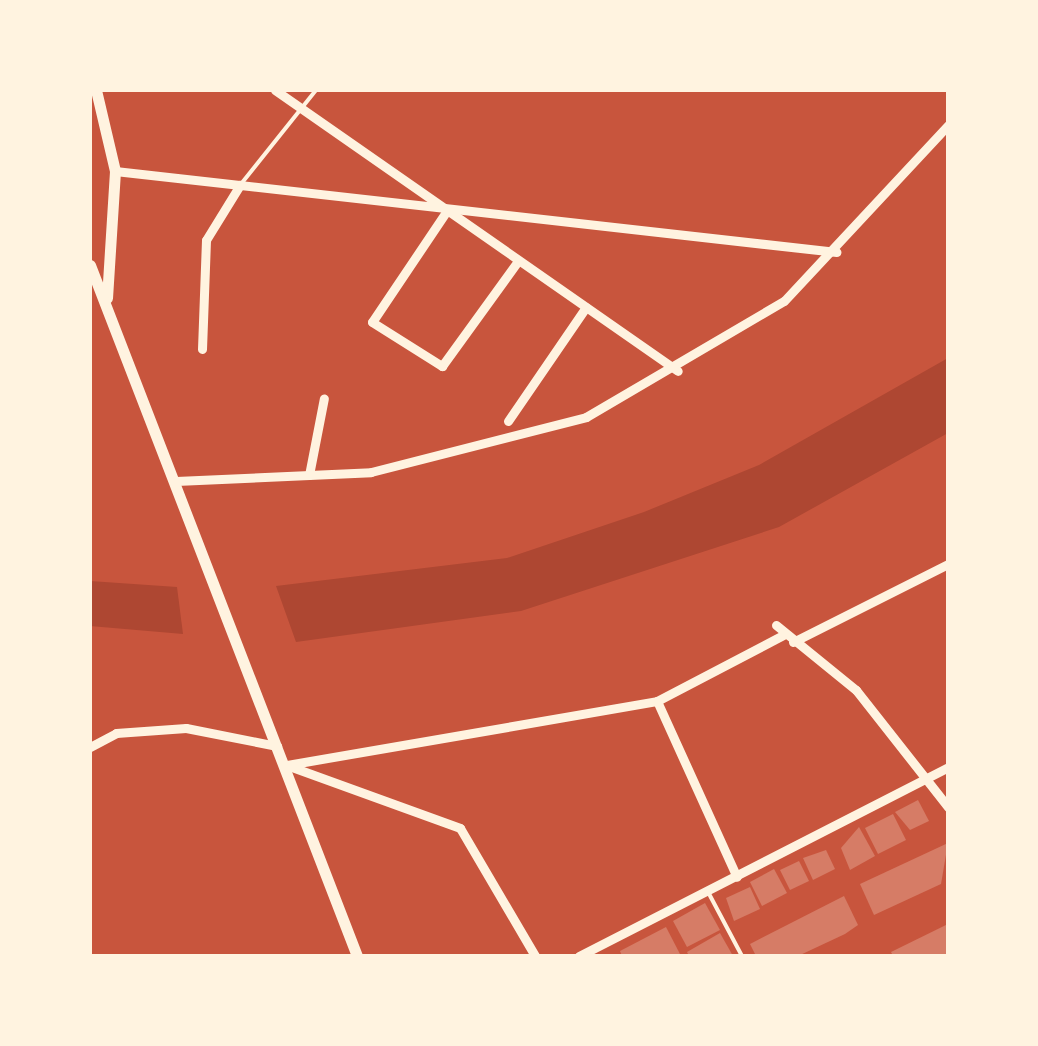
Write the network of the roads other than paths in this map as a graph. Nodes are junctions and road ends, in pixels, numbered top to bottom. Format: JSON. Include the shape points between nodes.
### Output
{"nodes":[{"id":1,"x":275,"y":90,"type":"edge"},
{"id":2,"x":316,"y":90,"type":"edge"},
{"id":3,"x":96,"y":95,"type":"edge"},
{"id":4,"x":305,"y":110,"type":"junction"},
{"id":5,"x":948,"y":125,"type":"edge"},
{"id":6,"x":115,"y":171,"type":"junction"},
{"id":7,"x":240,"y":185,"type":"junction"},
{"id":8,"x":448,"y":209,"type":"junction"},
{"id":9,"x":836,"y":252,"type":"junction"},
{"id":10,"x":518,"y":261,"type":"junction"},
{"id":11,"x":91,"y":269,"type":"edge"},
{"id":12,"x":106,"y":305,"type":"junction"},
{"id":13,"x":586,"y":306,"type":"junction"},
{"id":14,"x":202,"y":350,"type":"dead end"},
{"id":15,"x":678,"y":371,"type":"junction"},
{"id":16,"x":324,"y":398,"type":"dead end"},
{"id":17,"x":508,"y":421,"type":"dead end"},
{"id":18,"x":309,"y":475,"type":"junction"},
{"id":19,"x":176,"y":482,"type":"junction"},
{"id":20,"x":948,"y":564,"type":"edge"},
{"id":21,"x":776,"y":625,"type":"dead end"},
{"id":22,"x":789,"y":638,"type":"junction"},
{"id":23,"x":657,"y":701,"type":"junction"},
{"id":24,"x":90,"y":746,"type":"edge"},
{"id":25,"x":277,"y":746,"type":"junction"},
{"id":26,"x":948,"y":767,"type":"edge"},
{"id":27,"x":931,"y":775,"type":"junction"},
{"id":28,"x":948,"y":807,"type":"edge"},
{"id":29,"x":737,"y":877,"type":"junction"},
{"id":30,"x":708,"y":890,"type":"junction"},
{"id":31,"x":357,"y":956,"type":"edge"},
{"id":32,"x":535,"y":956,"type":"edge"},
{"id":33,"x":580,"y":956,"type":"edge"},
{"id":34,"x":742,"y":956,"type":"edge"}],
"edges":[{"from":1,"to":4,"type":"street"},
{"from":2,"to":4,"type":"lane"},
{"from":3,"to":6,"type":"main road"},
{"from":4,"to":7,"type":"lane"},
{"from":4,"to":8,"type":"street"},
{"from":5,"to":9,"type":"street"},
{"from":6,"to":7,"type":"street"},
{"from":6,"to":12,"type":"main road"},
{"from":7,"to":8,"type":"street"},
{"from":7,"to":14,"type":"street","via":[[206,240]]},
{"from":8,"to":9,"type":"street"},
{"from":8,"to":10,"type":"street"},
{"from":8,"to":10,"type":"street","via":[[372,322],[442,366]]},
{"from":9,"to":15,"type":"street","via":[[784,301]]},
{"from":10,"to":13,"type":"street"},
{"from":11,"to":12,"type":"main road"},
{"from":12,"to":19,"type":"main road"},
{"from":13,"to":15,"type":"street"},
{"from":13,"to":17,"type":"street"},
{"from":15,"to":18,"type":"street","via":[[586,417],[371,472]]},
{"from":16,"to":18,"type":"street"},
{"from":18,"to":19,"type":"street"},
{"from":19,"to":25,"type":"main road"},
{"from":20,"to":22,"type":"street"},
{"from":21,"to":22,"type":"street"},
{"from":22,"to":23,"type":"street"},
{"from":22,"to":27,"type":"street","via":[[856,690],[915,768]]},
{"from":23,"to":29,"type":"street"},
{"from":23,"to":32,"type":"street","via":[[287,766],[460,828]]},
{"from":24,"to":25,"type":"street","via":[[116,733],[186,728]]},
{"from":25,"to":31,"type":"main road"},
{"from":26,"to":27,"type":"street"},
{"from":27,"to":28,"type":"street"},
{"from":27,"to":29,"type":"street"},
{"from":29,"to":30,"type":"street"},
{"from":30,"to":33,"type":"street"},
{"from":30,"to":34,"type":"lane"}]}
